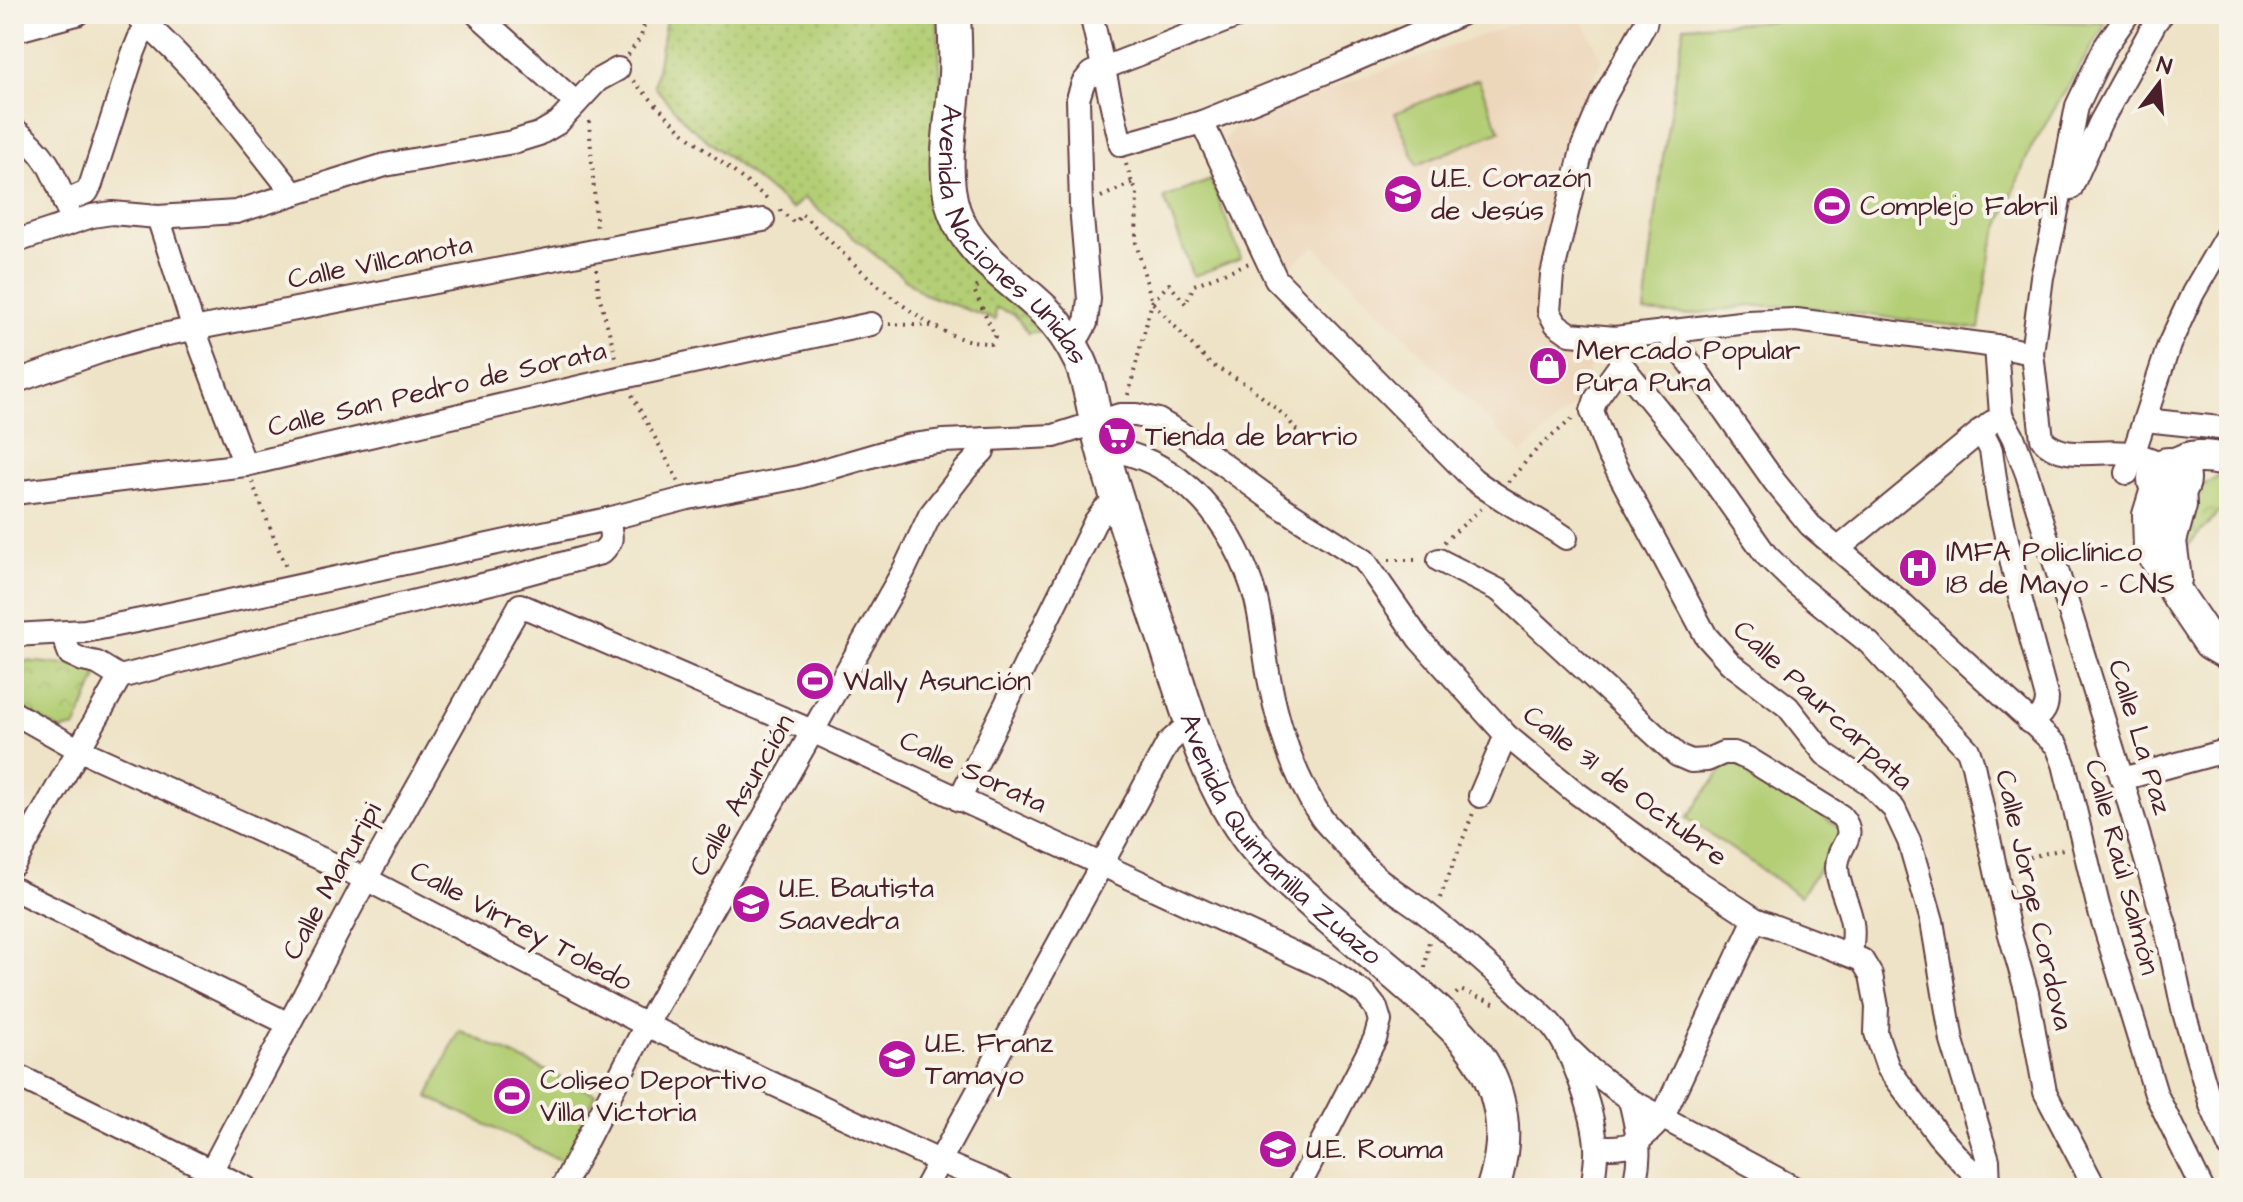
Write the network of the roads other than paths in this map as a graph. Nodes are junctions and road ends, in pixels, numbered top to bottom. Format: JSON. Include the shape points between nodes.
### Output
{"nodes":[{"id":1,"x":77,"y":14,"type":"edge"},
{"id":2,"x":477,"y":14,"type":"edge"},
{"id":3,"x":954,"y":14,"type":"edge"},
{"id":4,"x":1091,"y":14,"type":"edge"},
{"id":5,"x":1243,"y":14,"type":"edge"},
{"id":6,"x":1461,"y":14,"type":"edge"},
{"id":7,"x":1647,"y":14,"type":"edge"},
{"id":8,"x":2128,"y":14,"type":"edge"},
{"id":9,"x":2162,"y":14,"type":"edge"},
{"id":10,"x":141,"y":20,"type":"edge"},
{"id":11,"x":14,"y":31,"type":"edge"},
{"id":12,"x":1103,"y":67,"type":"junction"},
{"id":13,"x":618,"y":69,"type":"road end"},
{"id":14,"x":576,"y":103,"type":"junction"},
{"id":15,"x":1202,"y":122,"type":"junction"},
{"id":16,"x":14,"y":129,"type":"edge"},
{"id":17,"x":293,"y":193,"type":"junction"},
{"id":18,"x":68,"y":212,"type":"junction"},
{"id":19,"x":158,"y":217,"type":"junction"},
{"id":20,"x":763,"y":220,"type":"dead end"},
{"id":21,"x":2054,"y":226,"type":"junction"},
{"id":22,"x":2226,"y":239,"type":"edge"},
{"id":23,"x":14,"y":242,"type":"edge"},
{"id":24,"x":871,"y":324,"type":"road end"},
{"id":25,"x":194,"y":329,"type":"junction"},
{"id":26,"x":1665,"y":331,"type":"junction"},
{"id":27,"x":1615,"y":338,"type":"junction"},
{"id":28,"x":1069,"y":343,"type":"junction"},
{"id":29,"x":1996,"y":346,"type":"junction"},
{"id":30,"x":2032,"y":353,"type":"junction"},
{"id":31,"x":1621,"y":364,"type":"junction"},
{"id":32,"x":14,"y":382,"type":"edge"},
{"id":33,"x":2001,"y":415,"type":"junction"},
{"id":34,"x":2145,"y":420,"type":"junction"},
{"id":35,"x":1106,"y":429,"type":"junction"},
{"id":36,"x":2229,"y":429,"type":"edge"},
{"id":37,"x":1981,"y":430,"type":"junction"},
{"id":38,"x":985,"y":439,"type":"junction"},
{"id":39,"x":2229,"y":460,"type":"edge"},
{"id":40,"x":245,"y":465,"type":"junction"},
{"id":41,"x":2156,"y":473,"type":"junction"},
{"id":42,"x":2229,"y":476,"type":"edge"},
{"id":43,"x":14,"y":493,"type":"edge"},
{"id":44,"x":1119,"y":503,"type":"junction"},
{"id":45,"x":608,"y":519,"type":"junction"},
{"id":46,"x":1566,"y":538,"type":"dead end"},
{"id":47,"x":1839,"y":548,"type":"junction"},
{"id":48,"x":1439,"y":560,"type":"dead end"},
{"id":49,"x":520,"y":605,"type":"joint"},
{"id":50,"x":62,"y":633,"type":"junction"},
{"id":51,"x":14,"y":635,"type":"edge"},
{"id":52,"x":2229,"y":654,"type":"edge"},
{"id":53,"x":120,"y":677,"type":"junction"},
{"id":54,"x":14,"y":713,"type":"edge"},
{"id":55,"x":2029,"y":722,"type":"junction"},
{"id":56,"x":1193,"y":727,"type":"junction"},
{"id":57,"x":812,"y":731,"type":"junction"},
{"id":58,"x":1506,"y":735,"type":"junction"},
{"id":59,"x":78,"y":749,"type":"junction"},
{"id":60,"x":2229,"y":750,"type":"edge"},
{"id":61,"x":2122,"y":779,"type":"junction"},
{"id":62,"x":1480,"y":796,"type":"road end"},
{"id":63,"x":959,"y":800,"type":"junction"},
{"id":64,"x":14,"y":864,"type":"edge"},
{"id":65,"x":1103,"y":864,"type":"junction"},
{"id":66,"x":366,"y":879,"type":"junction"},
{"id":67,"x":14,"y":889,"type":"edge"},
{"id":68,"x":1755,"y":919,"type":"junction"},
{"id":69,"x":1851,"y":955,"type":"junction"},
{"id":70,"x":289,"y":1024,"type":"junction"},
{"id":71,"x":646,"y":1025,"type":"junction"},
{"id":72,"x":1564,"y":1045,"type":"junction"},
{"id":73,"x":14,"y":1074,"type":"edge"},
{"id":74,"x":1630,"y":1100,"type":"junction"},
{"id":75,"x":1590,"y":1118,"type":"junction"},
{"id":76,"x":1662,"y":1118,"type":"junction"},
{"id":77,"x":1640,"y":1140,"type":"junction"},
{"id":78,"x":1596,"y":1146,"type":"junction"},
{"id":79,"x":2229,"y":1146,"type":"edge"},
{"id":80,"x":939,"y":1161,"type":"junction"},
{"id":81,"x":206,"y":1180,"type":"edge"},
{"id":82,"x":1990,"y":1187,"type":"edge"},
{"id":83,"x":246,"y":1188,"type":"edge"},
{"id":84,"x":562,"y":1188,"type":"edge"},
{"id":85,"x":925,"y":1188,"type":"edge"},
{"id":86,"x":1003,"y":1188,"type":"edge"},
{"id":87,"x":1298,"y":1188,"type":"edge"},
{"id":88,"x":1493,"y":1188,"type":"edge"},
{"id":89,"x":1592,"y":1188,"type":"edge"},
{"id":90,"x":1633,"y":1188,"type":"edge"},
{"id":91,"x":1794,"y":1188,"type":"edge"},
{"id":92,"x":2095,"y":1188,"type":"edge"},
{"id":93,"x":2202,"y":1188,"type":"edge"}],
"edges":[{"from":1,"to":11,"type":"street"},
{"from":2,"to":14,"type":"street"},
{"from":3,"to":28,"type":"street","name":"Avenida Naciones Unidas","via":[[949,188],[960,226],[994,266],[1046,312]]},
{"from":4,"to":12,"type":"street"},
{"from":5,"to":12,"type":"street"},
{"from":6,"to":15,"type":"street"},
{"from":7,"to":27,"type":"street","via":[[1583,146],[1552,275],[1549,311],[1556,324],[1570,334]]},
{"from":8,"to":21,"type":"street","via":[[2105,47],[2077,106]]},
{"from":9,"to":21,"type":"street","via":[[2100,123]]},
{"from":10,"to":17,"type":"street","via":[[221,100]]},
{"from":10,"to":18,"type":"street","via":[[91,184]]},
{"from":12,"to":15,"type":"street","via":[[1121,145]]},
{"from":12,"to":28,"type":"street","via":[[1083,83],[1078,99],[1089,299],[1086,323]]},
{"from":13,"to":14,"type":"street","via":[[598,80]]},
{"from":14,"to":17,"type":"street","via":[[539,134],[385,165]]},
{"from":15,"to":46,"type":"street","via":[[1276,279],[1473,479]]},
{"from":16,"to":18,"type":"street","via":[[48,162]]},
{"from":17,"to":19,"type":"street","via":[[236,212]]},
{"from":18,"to":19,"type":"street"},
{"from":18,"to":23,"type":"street"},
{"from":19,"to":25,"type":"street"},
{"from":20,"to":25,"type":"street","name":"Calle Villcanota"},
{"from":21,"to":30,"type":"street"},
{"from":22,"to":34,"type":"street","via":[[2169,345]]},
{"from":24,"to":40,"type":"street","name":"Calle San Pedro de Sorata"},
{"from":25,"to":32,"type":"street","name":"Calle Villcanota","via":[[111,348]]},
{"from":25,"to":40,"type":"street"},
{"from":26,"to":27,"type":"street"},
{"from":26,"to":29,"type":"street","via":[[1796,320]]},
{"from":26,"to":47,"type":"street","name":"Calle Raúl Salmón","via":[[1774,481],[1810,525]]},
{"from":27,"to":31,"type":"street"},
{"from":28,"to":35,"type":"street","name":"Avenida Naciones Unidas"},
{"from":29,"to":30,"type":"street"},
{"from":29,"to":33,"type":"street","name":"Calle La Paz"},
{"from":30,"to":41,"type":"street","via":[[2047,445]]},
{"from":31,"to":82,"type":"street","name":"Calle Paurcarpata","via":[[1592,411],[1608,453],[1706,636],[1730,663],[1788,707],[1825,754],[1867,782],[1894,809],[1909,841],[1932,921],[1952,1041],[1988,1160]]},
{"from":31,"to":92,"type":"street","name":"Calle Jorge Cordova","via":[[1699,460],[1766,555],[1869,643],[1968,750],[2027,993],[2045,1092]]},
{"from":33,"to":37,"type":"street"},
{"from":33,"to":61,"type":"street","name":"Calle La Paz","via":[[2027,474]]},
{"from":34,"to":36,"type":"street"},
{"from":34,"to":41,"type":"street"},
{"from":35,"to":38,"type":"street"},
{"from":35,"to":44,"type":"street","name":"Avenida Quintanilla Zuazo"},
{"from":35,"to":58,"type":"street","name":"Calle 31 de Octubre","via":[[1136,415],[1158,420],[1364,560],[1419,639]]},
{"from":35,"to":72,"type":"street","via":[[1118,450],[1142,457],[1184,483],[1212,509],[1230,538],[1257,603],[1269,681],[1291,758],[1323,820],[1371,872],[1475,954],[1553,1026]]},
{"from":37,"to":47,"type":"street"},
{"from":37,"to":55,"type":"street","via":[[1991,450],[2017,586],[2047,698],[2043,713]]},
{"from":38,"to":45,"type":"street","via":[[906,446],[799,477]]},
{"from":38,"to":57,"type":"street","name":"Calle Asunción","via":[[983,451],[930,515]]},
{"from":39,"to":41,"type":"street","via":[[2194,456]]},
{"from":40,"to":43,"type":"street","name":"Calle San Pedro de Sorata"},
{"from":41,"to":42,"type":"street"},
{"from":41,"to":52,"type":"street","via":[[2150,548],[2210,643]]},
{"from":44,"to":56,"type":"street","name":"Avenida Quintanilla Zuazo"},
{"from":44,"to":63,"type":"street","via":[[1095,522]]},
{"from":45,"to":50,"type":"street"},
{"from":45,"to":53,"type":"street","via":[[612,539],[601,553]]},
{"from":47,"to":55,"type":"street","name":"Calle Raúl Salmón"},
{"from":48,"to":69,"type":"street","via":[[1500,591],[1677,755],[1691,761],[1734,753],[1841,816],[1849,834],[1838,854],[1837,872],[1852,923]]},
{"from":49,"to":57,"type":"street","name":"Calle Sorata"},
{"from":49,"to":66,"type":"street","name":"Calle Manuripi"},
{"from":50,"to":51,"type":"street"},
{"from":50,"to":53,"type":"street","via":[[70,654]]},
{"from":53,"to":59,"type":"street"},
{"from":54,"to":59,"type":"street","name":"Calle Virrey Toledo"},
{"from":55,"to":93,"type":"street","name":"Calle Raúl Salmón","via":[[2047,734],[2064,764],[2098,905],[2156,1094]]},
{"from":56,"to":65,"type":"street","via":[[1168,743]]},
{"from":56,"to":88,"type":"street","name":"Avenida Quintanilla Zuazo","via":[[1238,825],[1272,867],[1458,1030],[1484,1066],[1503,1123]]},
{"from":57,"to":63,"type":"street","name":"Calle Sorata"},
{"from":57,"to":71,"type":"street","name":"Calle Asunción"},
{"from":58,"to":62,"type":"street"},
{"from":58,"to":68,"type":"street","name":"Calle 31 de Octubre","via":[[1574,791]]},
{"from":59,"to":64,"type":"street"},
{"from":59,"to":66,"type":"street","name":"Calle Virrey Toledo"},
{"from":60,"to":61,"type":"street"},
{"from":61,"to":79,"type":"street","name":"Calle La Paz","via":[[2199,1064]]},
{"from":63,"to":65,"type":"street","name":"Calle Sorata"},
{"from":65,"to":80,"type":"street"},
{"from":65,"to":87,"type":"street","name":"Calle Sorata","via":[[1330,970],[1376,1008],[1380,1021],[1375,1039]]},
{"from":66,"to":70,"type":"street","name":"Calle Manuripi"},
{"from":66,"to":71,"type":"street","name":"Calle Virrey Toledo"},
{"from":67,"to":70,"type":"street"},
{"from":68,"to":69,"type":"street","name":"Calle 31 de Octubre"},
{"from":68,"to":76,"type":"street"},
{"from":69,"to":82,"type":"street","via":[[1862,960],[1871,975],[1876,1033],[1888,1068],[1938,1135]]},
{"from":70,"to":81,"type":"street","name":"Calle Manuripi"},
{"from":71,"to":80,"type":"street","name":"Calle Virrey Toledo"},
{"from":71,"to":84,"type":"street","name":"Calle Asunción"},
{"from":72,"to":74,"type":"street"},
{"from":72,"to":75,"type":"street"},
{"from":73,"to":81,"type":"street"},
{"from":74,"to":75,"type":"street","via":[[1603,1107]]},
{"from":74,"to":76,"type":"street"},
{"from":74,"to":77,"type":"street"},
{"from":75,"to":78,"type":"street"},
{"from":76,"to":77,"type":"street"},
{"from":76,"to":91,"type":"street"},
{"from":77,"to":78,"type":"street","via":[[1629,1147]]},
{"from":77,"to":90,"type":"street"},
{"from":78,"to":89,"type":"street"},
{"from":80,"to":85,"type":"street"},
{"from":80,"to":86,"type":"street","name":"Calle Virrey Toledo"},
{"from":81,"to":83,"type":"street"}]}
